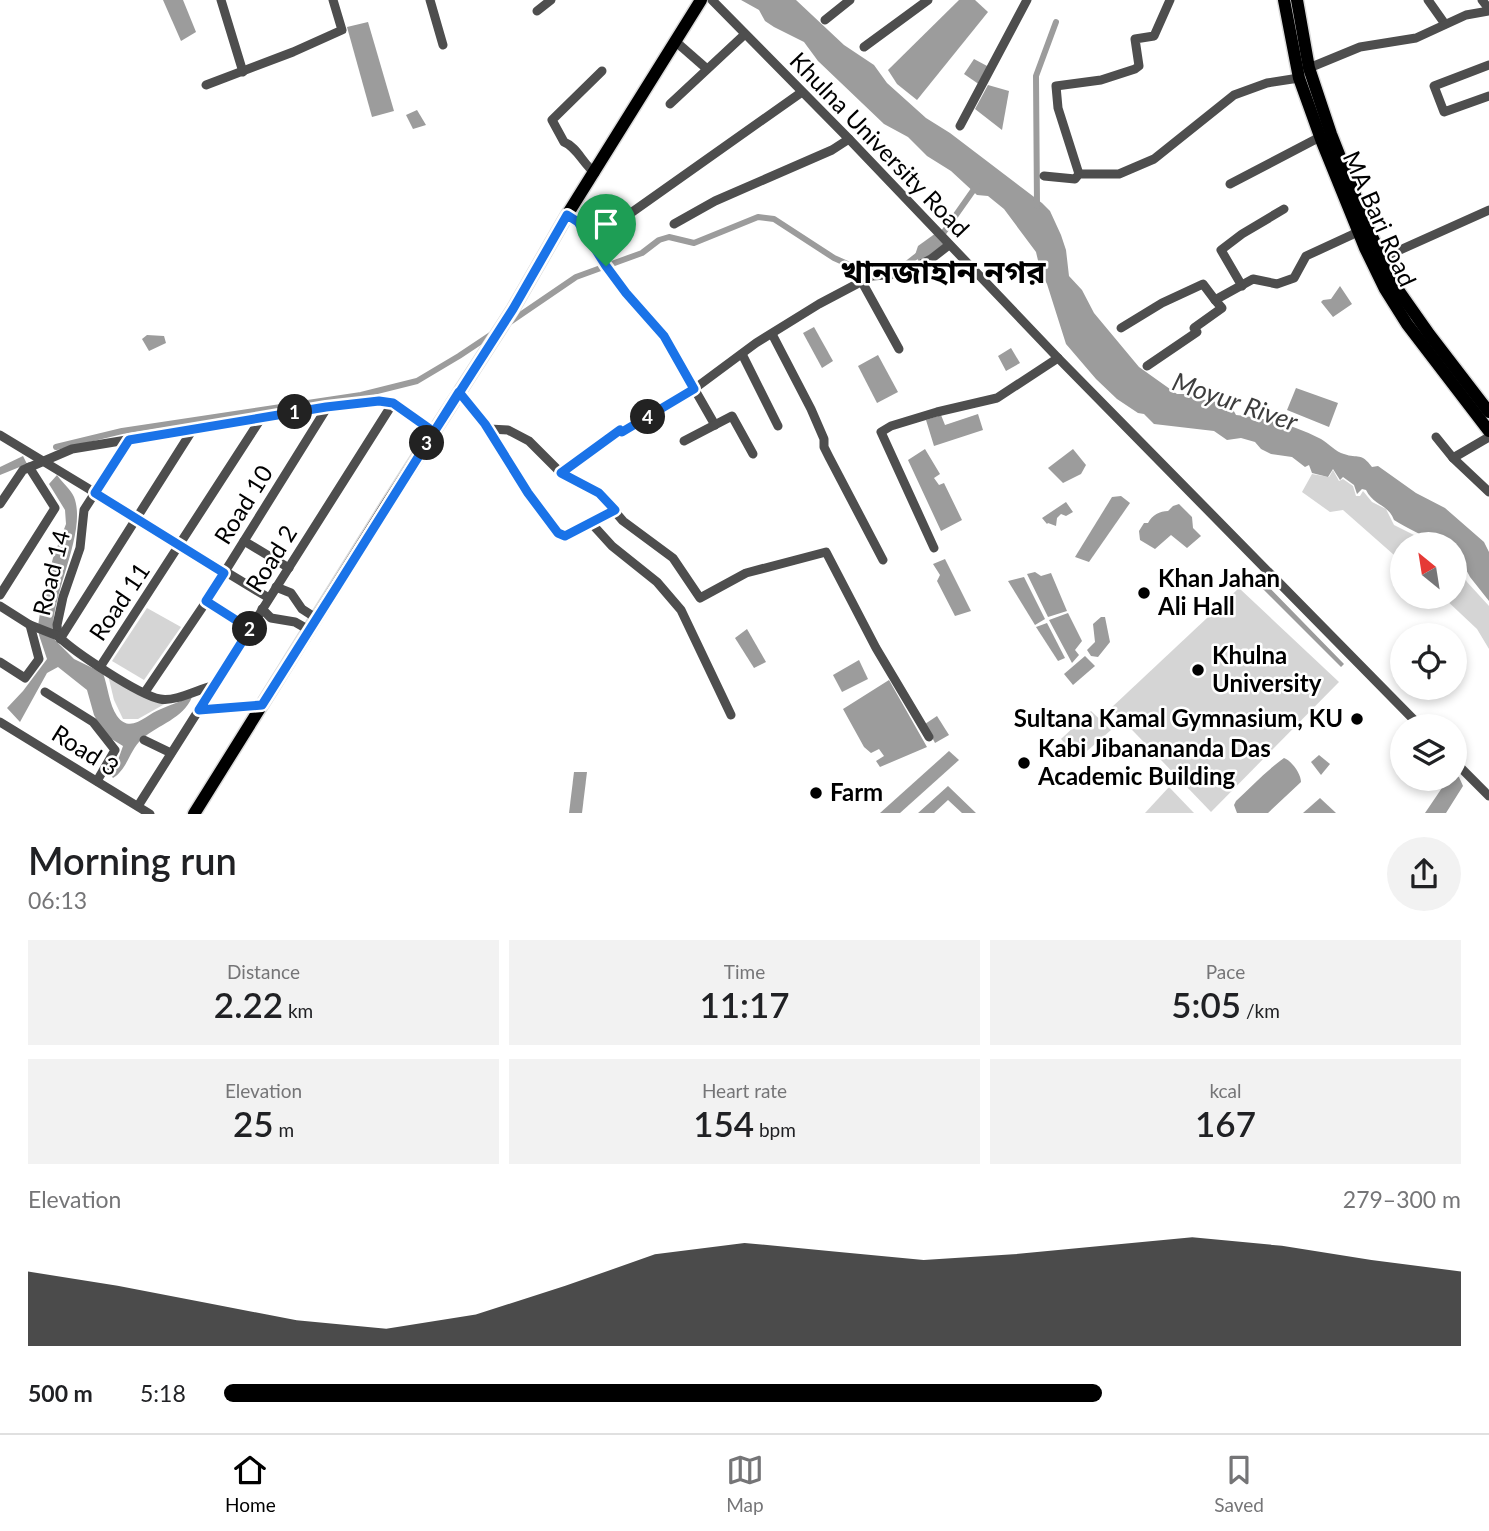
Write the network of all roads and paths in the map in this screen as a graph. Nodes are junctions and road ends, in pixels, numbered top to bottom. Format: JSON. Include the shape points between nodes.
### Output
{"nodes":[{"id":1,"x":220,"y":0,"type":"edge"},
{"id":2,"x":333,"y":0,"type":"edge"},
{"id":3,"x":430,"y":0,"type":"edge"},
{"id":4,"x":551,"y":0,"type":"edge"},
{"id":5,"x":701,"y":0,"type":"edge"},
{"id":6,"x":712,"y":0,"type":"edge"},
{"id":7,"x":850,"y":0,"type":"edge"},
{"id":8,"x":928,"y":0,"type":"edge"},
{"id":9,"x":1027,"y":0,"type":"edge"},
{"id":10,"x":1170,"y":0,"type":"edge"},
{"id":11,"x":1284,"y":0,"type":"edge"},
{"id":12,"x":1297,"y":0,"type":"edge"},
{"id":13,"x":1428,"y":0,"type":"edge"},
{"id":14,"x":1482,"y":0,"type":"edge"},
{"id":15,"x":1489,"y":10,"type":"edge"},
{"id":16,"x":537,"y":11,"type":"dead end"},
{"id":17,"x":825,"y":20,"type":"dead end"},
{"id":18,"x":1445,"y":24,"type":"junction"},
{"id":19,"x":744,"y":35,"type":"junction"},
{"id":20,"x":675,"y":41,"type":"junction"},
{"id":21,"x":443,"y":45,"type":"dead end"},
{"id":22,"x":864,"y":47,"type":"dead end"},
{"id":23,"x":1489,"y":65,"type":"edge"},
{"id":24,"x":1309,"y":68,"type":"junction"},
{"id":25,"x":707,"y":69,"type":"junction"},
{"id":26,"x":602,"y":71,"type":"dead end"},
{"id":27,"x":243,"y":72,"type":"junction"},
{"id":28,"x":1299,"y":78,"type":"junction"},
{"id":29,"x":206,"y":85,"type":"dead end"},
{"id":30,"x":802,"y":92,"type":"junction"},
{"id":31,"x":1489,"y":96,"type":"edge"},
{"id":32,"x":670,"y":104,"type":"dead end"},
{"id":33,"x":960,"y":126,"type":"dead end"},
{"id":34,"x":1320,"y":136,"type":"junction"},
{"id":35,"x":849,"y":139,"type":"junction"},
{"id":36,"x":595,"y":173,"type":"junction"},
{"id":37,"x":1079,"y":174,"type":"junction"},
{"id":38,"x":1044,"y":176,"type":"dead end"},
{"id":39,"x":1230,"y":184,"type":"dead end"},
{"id":40,"x":1284,"y":209,"type":"dead end"},
{"id":41,"x":1489,"y":210,"type":"edge"},
{"id":42,"x":567,"y":215,"type":"junction"},
{"id":43,"x":628,"y":215,"type":"dead end"},
{"id":44,"x":674,"y":224,"type":"dead end"},
{"id":45,"x":1358,"y":232,"type":"junction"},
{"id":46,"x":949,"y":245,"type":"junction"},
{"id":47,"x":1382,"y":258,"type":"junction"},
{"id":48,"x":862,"y":282,"type":"junction"},
{"id":49,"x":1242,"y":286,"type":"junction"},
{"id":50,"x":1215,"y":300,"type":"junction"},
{"id":51,"x":1121,"y":328,"type":"dead end"},
{"id":52,"x":772,"y":334,"type":"junction"},
{"id":53,"x":899,"y":349,"type":"dead end"},
{"id":54,"x":743,"y":354,"type":"junction"},
{"id":55,"x":1058,"y":358,"type":"junction"},
{"id":56,"x":1147,"y":366,"type":"dead end"},
{"id":57,"x":694,"y":389,"type":"junction"},
{"id":58,"x":459,"y":392,"type":"junction"},
{"id":59,"x":393,"y":403,"type":"junction"},
{"id":60,"x":328,"y":406,"type":"junction"},
{"id":61,"x":1489,"y":412,"type":"edge"},
{"id":62,"x":262,"y":418,"type":"junction"},
{"id":63,"x":715,"y":425,"type":"junction"},
{"id":64,"x":778,"y":426,"type":"dead end"},
{"id":65,"x":193,"y":429,"type":"junction"},
{"id":66,"x":489,"y":429,"type":"junction"},
{"id":67,"x":1489,"y":431,"type":"edge"},
{"id":68,"x":434,"y":432,"type":"junction"},
{"id":69,"x":1,"y":437,"type":"edge"},
{"id":70,"x":1436,"y":437,"type":"dead end"},
{"id":71,"x":1489,"y":438,"type":"edge"},
{"id":72,"x":129,"y":440,"type":"junction"},
{"id":73,"x":684,"y":441,"type":"dead end"},
{"id":74,"x":753,"y":454,"type":"dead end"},
{"id":75,"x":1453,"y":458,"type":"junction"},
{"id":76,"x":43,"y":459,"type":"junction"},
{"id":77,"x":29,"y":467,"type":"junction"},
{"id":78,"x":561,"y":473,"type":"junction"},
{"id":79,"x":1489,"y":492,"type":"edge"},
{"id":80,"x":95,"y":493,"type":"junction"},
{"id":81,"x":0,"y":504,"type":"edge"},
{"id":82,"x":615,"y":510,"type":"junction"},
{"id":83,"x":138,"y":520,"type":"junction"},
{"id":84,"x":592,"y":524,"type":"junction"},
{"id":85,"x":244,"y":541,"type":"junction"},
{"id":86,"x":180,"y":545,"type":"junction"},
{"id":87,"x":934,"y":548,"type":"dead end"},
{"id":88,"x":883,"y":559,"type":"dead end"},
{"id":89,"x":289,"y":568,"type":"junction"},
{"id":90,"x":224,"y":573,"type":"junction"},
{"id":91,"x":276,"y":587,"type":"junction"},
{"id":92,"x":0,"y":595,"type":"edge"},
{"id":93,"x":268,"y":598,"type":"junction"},
{"id":94,"x":206,"y":601,"type":"junction"},
{"id":95,"x":0,"y":606,"type":"edge"},
{"id":96,"x":262,"y":609,"type":"junction"},
{"id":97,"x":316,"y":618,"type":"junction"},
{"id":98,"x":30,"y":625,"type":"junction"},
{"id":99,"x":250,"y":629,"type":"junction"},
{"id":100,"x":309,"y":631,"type":"junction"},
{"id":101,"x":59,"y":638,"type":"junction"},
{"id":102,"x":0,"y":662,"type":"edge"},
{"id":103,"x":100,"y":667,"type":"junction"},
{"id":104,"x":213,"y":686,"type":"junction"},
{"id":105,"x":45,"y":692,"type":"dead end"},
{"id":106,"x":145,"y":692,"type":"junction"},
{"id":107,"x":262,"y":705,"type":"junction"},
{"id":108,"x":199,"y":710,"type":"junction"},
{"id":109,"x":1408,"y":714,"type":"edge"},
{"id":110,"x":731,"y":715,"type":"dead end"},
{"id":111,"x":0,"y":722,"type":"edge"},
{"id":112,"x":929,"y":737,"type":"dead end"},
{"id":113,"x":144,"y":740,"type":"dead end"},
{"id":114,"x":171,"y":753,"type":"junction"},
{"id":115,"x":1467,"y":774,"type":"edge"},
{"id":116,"x":97,"y":781,"type":"junction"},
{"id":117,"x":1489,"y":796,"type":"edge"},
{"id":118,"x":138,"y":806,"type":"junction"},
{"id":119,"x":150,"y":814,"type":"edge"},
{"id":120,"x":194,"y":814,"type":"edge"}],
"edges":[{"from":1,"to":27,"type":"street"},
{"from":2,"to":27,"type":"street","via":[[342,30]]},
{"from":3,"to":21,"type":"street"},
{"from":4,"to":16,"type":"street"},
{"from":5,"to":20,"type":"main road"},
{"from":6,"to":19,"type":"street","name":"Khulna University Road"},
{"from":7,"to":17,"type":"street"},
{"from":8,"to":22,"type":"street"},
{"from":9,"to":33,"type":"street"},
{"from":10,"to":37,"type":"street","via":[[1154,36],[1135,39],[1136,69],[1056,86],[1058,108]]},
{"from":11,"to":28,"type":"main road","name":"MA Bari Road"},
{"from":12,"to":24,"type":"main road","name":"MA Bari Road"},
{"from":13,"to":18,"type":"street"},
{"from":14,"to":15,"type":"street"},
{"from":15,"to":18,"type":"street"},
{"from":18,"to":24,"type":"street","via":[[1416,38],[1360,47]]},
{"from":19,"to":25,"type":"street"},
{"from":19,"to":30,"type":"street","name":"Khulna University Road"},
{"from":20,"to":25,"type":"street"},
{"from":20,"to":36,"type":"main road"},
{"from":23,"to":31,"type":"street","via":[[1434,86],[1444,113]]},
{"from":24,"to":47,"type":"main road","name":"MA Bari Road"},
{"from":25,"to":32,"type":"street"},
{"from":26,"to":36,"type":"street","via":[[552,120],[564,142]]},
{"from":27,"to":29,"type":"street"},
{"from":28,"to":34,"type":"main road","name":"MA Bari Road"},
{"from":28,"to":37,"type":"street","via":[[1234,95],[1154,159],[1119,174]]},
{"from":30,"to":35,"type":"street","name":"Khulna University Road"},
{"from":30,"to":43,"type":"street"},
{"from":34,"to":39,"type":"street"},
{"from":34,"to":45,"type":"main road","name":"MA Bari Road"},
{"from":35,"to":44,"type":"street"},
{"from":35,"to":46,"type":"street","name":"Khulna University Road"},
{"from":36,"to":42,"type":"main road"},
{"from":37,"to":38,"type":"street","via":[[1075,179]]},
{"from":40,"to":49,"type":"street","via":[[1221,250]]},
{"from":41,"to":47,"type":"street"},
{"from":42,"to":57,"type":"street","via":[[578,222],[626,293],[664,336]]},
{"from":42,"to":58,"type":"main road"},
{"from":45,"to":49,"type":"street","via":[[1306,256],[1294,278],[1277,284],[1253,279]]},
{"from":45,"to":67,"type":"main road","name":"MA Bari Road","via":[[1407,324]]},
{"from":46,"to":48,"type":"street","via":[[912,269]]},
{"from":46,"to":55,"type":"street","name":"Khulna University Road"},
{"from":47,"to":61,"type":"main road","name":"MA Bari Road","via":[[1396,287]]},
{"from":48,"to":52,"type":"street"},
{"from":48,"to":53,"type":"street"},
{"from":49,"to":50,"type":"street"},
{"from":50,"to":51,"type":"street","via":[[1203,284]]},
{"from":50,"to":56,"type":"street","via":[[1222,308],[1195,328],[1197,332]]},
{"from":52,"to":54,"type":"street"},
{"from":52,"to":88,"type":"street"},
{"from":54,"to":57,"type":"street"},
{"from":54,"to":64,"type":"street"},
{"from":55,"to":87,"type":"street","via":[[997,398],[881,432]]},
{"from":55,"to":109,"type":"street","name":"Khulna University Road"},
{"from":57,"to":63,"type":"street"},
{"from":57,"to":78,"type":"street","via":[[620,430]]},
{"from":58,"to":66,"type":"street"},
{"from":58,"to":68,"type":"main road"},
{"from":59,"to":60,"type":"street"},
{"from":59,"to":68,"type":"street"},
{"from":59,"to":89,"type":"street","name":"Road 2"},
{"from":60,"to":62,"type":"street"},
{"from":60,"to":85,"type":"street","name":"Road 10"},
{"from":62,"to":65,"type":"street"},
{"from":62,"to":86,"type":"street","name":"Road 11"},
{"from":63,"to":73,"type":"street"},
{"from":63,"to":74,"type":"street","via":[[732,416]]},
{"from":65,"to":72,"type":"street"},
{"from":65,"to":83,"type":"street"},
{"from":66,"to":78,"type":"street","via":[[508,430],[529,441]]},
{"from":66,"to":84,"type":"street","via":[[558,533],[565,536]]},
{"from":68,"to":97,"type":"main road"},
{"from":69,"to":76,"type":"street"},
{"from":70,"to":75,"type":"street"},
{"from":71,"to":75,"type":"street"},
{"from":72,"to":76,"type":"street","via":[[72,449]]},
{"from":72,"to":80,"type":"street","name":"Road 14"},
{"from":75,"to":79,"type":"street"},
{"from":76,"to":77,"type":"street"},
{"from":76,"to":80,"type":"street"},
{"from":77,"to":81,"type":"street"},
{"from":77,"to":92,"type":"street","via":[[55,508]]},
{"from":78,"to":82,"type":"street","via":[[599,493]]},
{"from":80,"to":83,"type":"street"},
{"from":80,"to":101,"type":"street","name":"Road 14","via":[[84,510],[80,548],[57,625]]},
{"from":82,"to":84,"type":"street"},
{"from":82,"to":112,"type":"street","via":[[673,558],[700,598],[746,573],[826,552]]},
{"from":83,"to":86,"type":"street"},
{"from":83,"to":101,"type":"street"},
{"from":84,"to":110,"type":"street","via":[[681,610]]},
{"from":85,"to":89,"type":"street"},
{"from":85,"to":90,"type":"street","name":"Road 10"},
{"from":86,"to":90,"type":"street"},
{"from":86,"to":103,"type":"street","name":"Road 11"},
{"from":89,"to":91,"type":"street","name":"Road 2"},
{"from":90,"to":93,"type":"street"},
{"from":90,"to":94,"type":"street","name":"Road 10"},
{"from":91,"to":93,"type":"street","name":"Road 2"},
{"from":91,"to":97,"type":"street","via":[[291,593],[302,609]]},
{"from":93,"to":96,"type":"street","name":"Road 2"},
{"from":94,"to":99,"type":"street"},
{"from":94,"to":106,"type":"street","name":"Road 10"},
{"from":95,"to":98,"type":"street"},
{"from":96,"to":99,"type":"street","name":"Road 2"},
{"from":96,"to":100,"type":"street","via":[[271,618],[295,622]]},
{"from":97,"to":100,"type":"main road"},
{"from":98,"to":101,"type":"street"},
{"from":98,"to":102,"type":"street","via":[[39,659],[25,678]]},
{"from":99,"to":104,"type":"street","name":"Road 2"},
{"from":100,"to":107,"type":"main road"},
{"from":101,"to":103,"type":"street","name":"Road 14"},
{"from":103,"to":106,"type":"street","name":"Road 14"},
{"from":104,"to":106,"type":"street","name":"Road 14","via":[[161,699]]},
{"from":104,"to":108,"type":"street","name":"Road 2"},
{"from":105,"to":116,"type":"street","via":[[93,722],[115,750]]},
{"from":107,"to":108,"type":"street"},
{"from":107,"to":120,"type":"main road"},
{"from":108,"to":114,"type":"street","name":"Road 2"},
{"from":111,"to":116,"type":"street","name":"Road 3"},
{"from":113,"to":114,"type":"street"},
{"from":114,"to":118,"type":"street","name":"Road 2"},
{"from":115,"to":117,"type":"street"},
{"from":116,"to":118,"type":"street","name":"Road 3"},
{"from":118,"to":119,"type":"street","name":"Road 3"}]}
